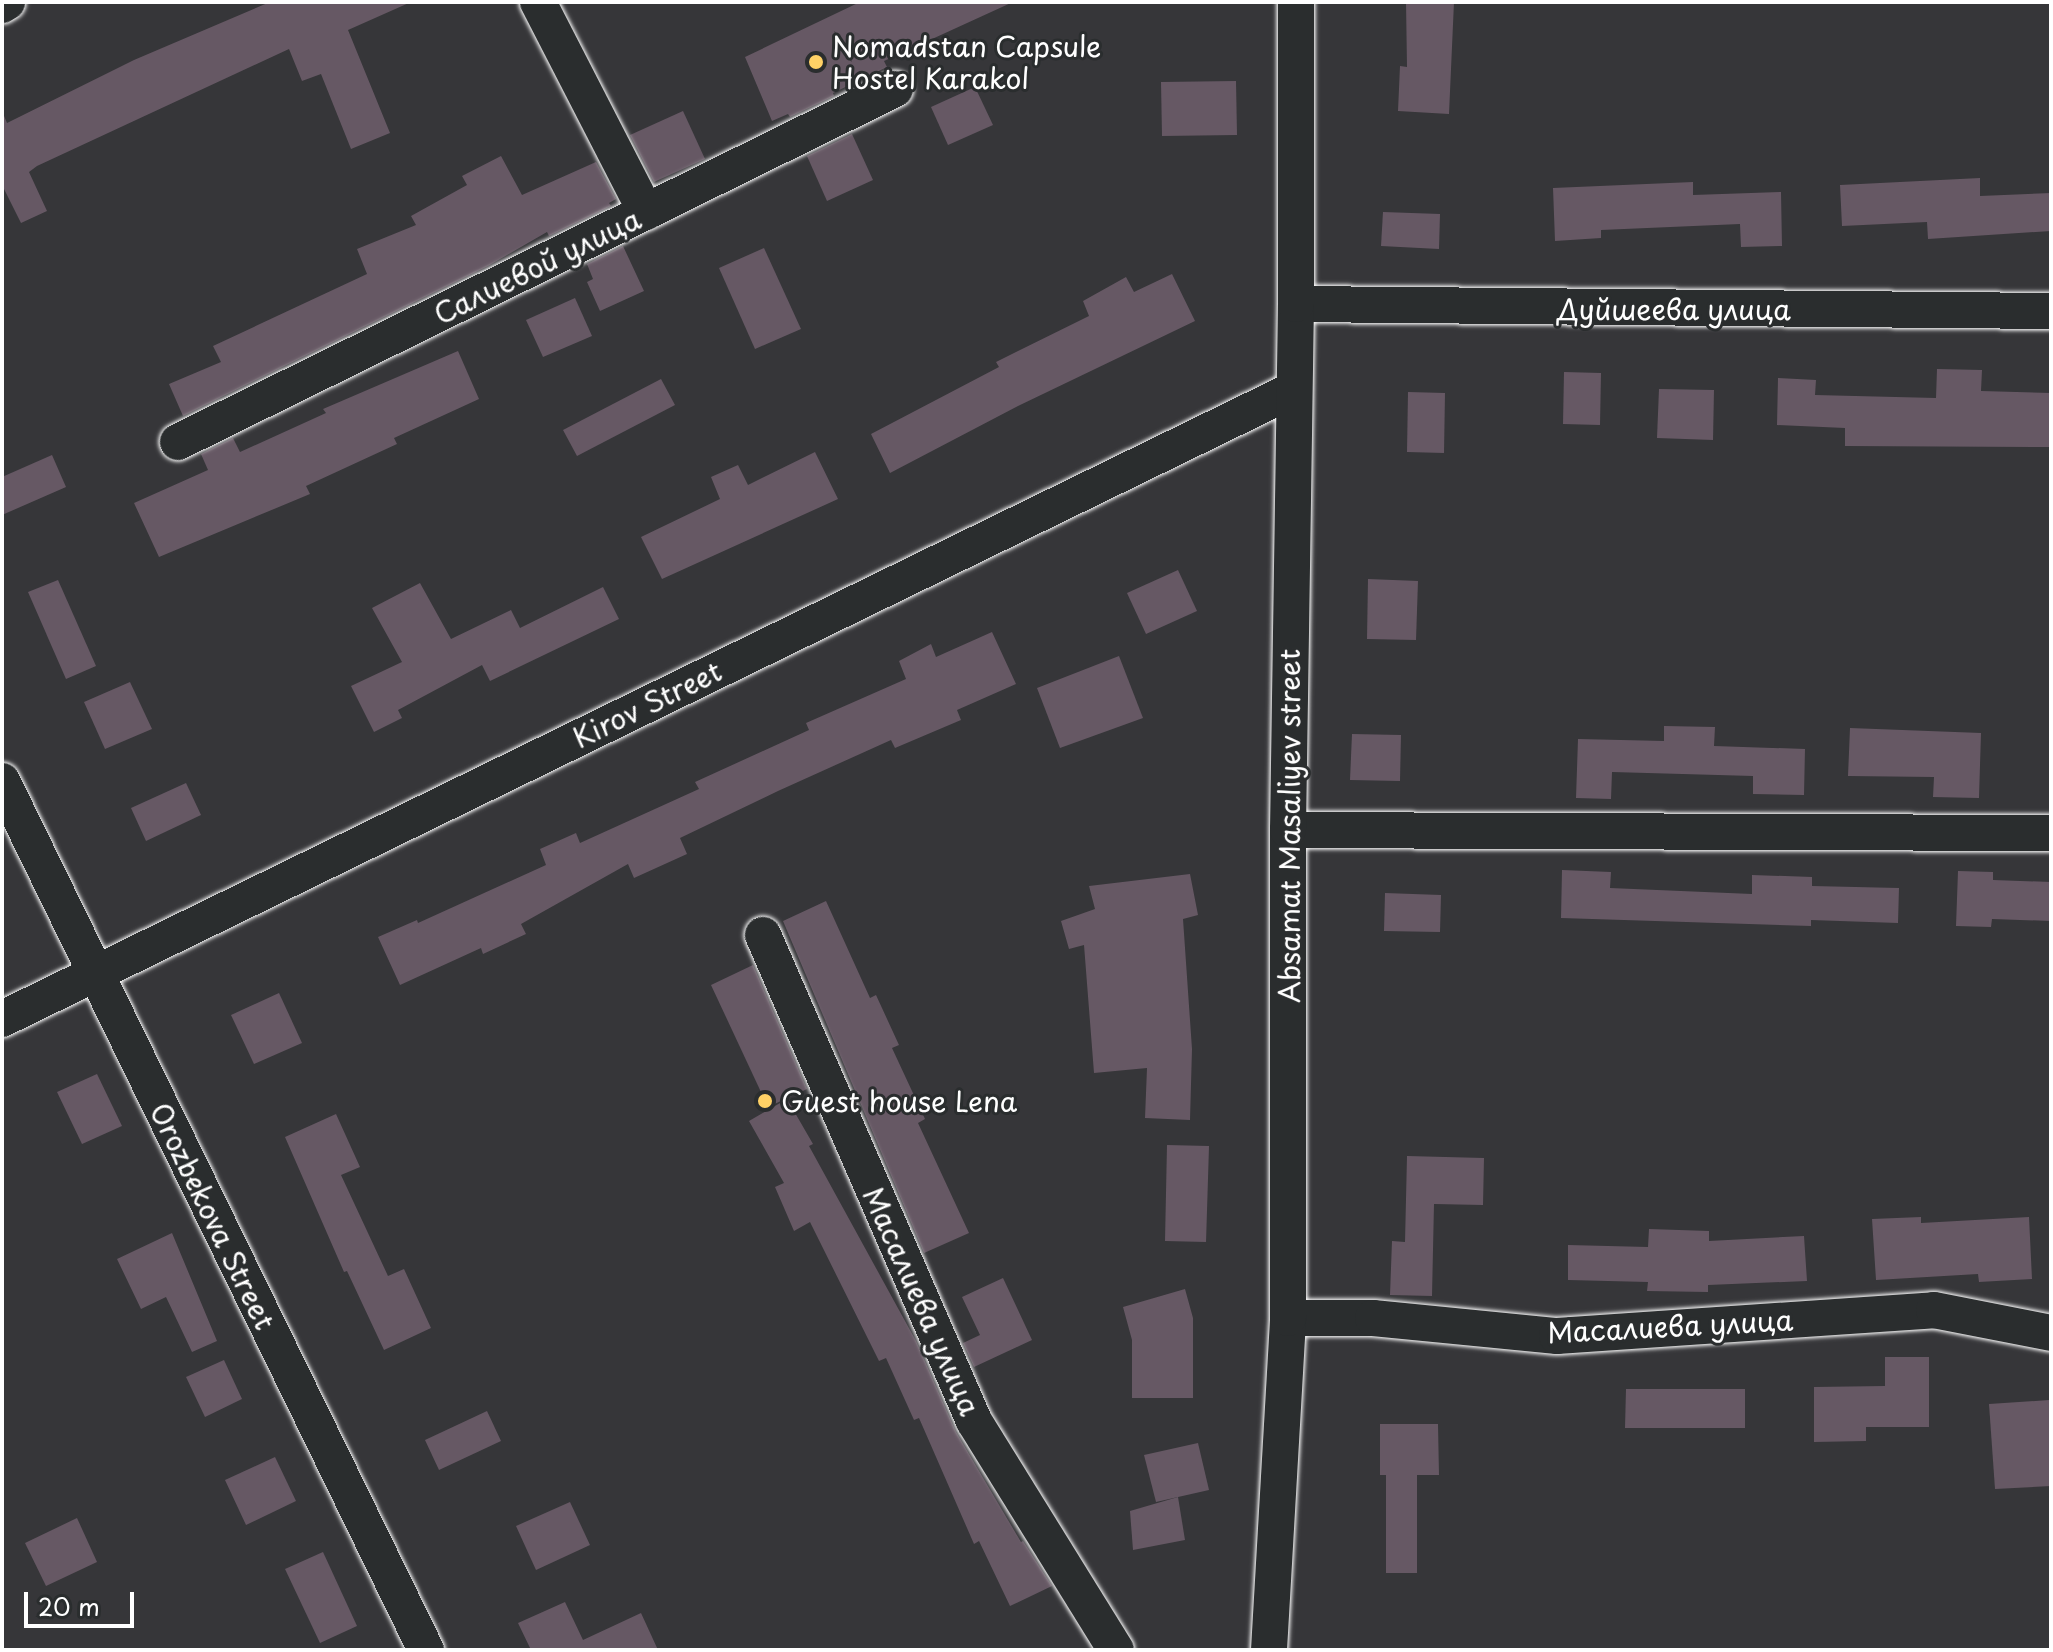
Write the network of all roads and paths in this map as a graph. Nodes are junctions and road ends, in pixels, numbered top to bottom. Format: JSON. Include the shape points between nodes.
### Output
{"nodes":[{"id":1,"x":538,"y":2,"type":"edge"},
{"id":2,"x":1296,"y":2,"type":"edge"},
{"id":3,"x":895,"y":89,"type":"dead end"},
{"id":4,"x":646,"y":212,"type":"junction"},
{"id":5,"x":1296,"y":304,"type":"junction"},
{"id":6,"x":2051,"y":311,"type":"edge"},
{"id":7,"x":1293,"y":390,"type":"junction"},
{"id":8,"x":178,"y":442,"type":"dead end"},
{"id":9,"x":2,"y":781,"type":"edge"},
{"id":10,"x":1288,"y":830,"type":"junction"},
{"id":11,"x":2051,"y":833,"type":"edge"},
{"id":12,"x":763,"y":935,"type":"dead end"},
{"id":13,"x":94,"y":974,"type":"junction"},
{"id":14,"x":2,"y":1019,"type":"edge"},
{"id":15,"x":1288,"y":1318,"type":"junction"},
{"id":16,"x":2051,"y":1333,"type":"edge"},
{"id":17,"x":426,"y":1650,"type":"edge"},
{"id":18,"x":1116,"y":1650,"type":"edge"},
{"id":19,"x":1269,"y":1650,"type":"edge"}],
"edges":[{"from":1,"to":4,"type":"street"},
{"from":2,"to":5,"type":"street","name":"Absamat Masaliyev street"},
{"from":3,"to":4,"type":"street","name":"Салиевой улица"},
{"from":4,"to":8,"type":"street","name":"Салиевой улица"},
{"from":5,"to":6,"type":"street","name":"Дуйшеева улица"},
{"from":5,"to":7,"type":"street","name":"Absamat Masaliyev street"},
{"from":7,"to":10,"type":"street","name":"Absamat Masaliyev street"},
{"from":7,"to":13,"type":"street","name":"Kirov Street"},
{"from":9,"to":13,"type":"street","name":"Orozbekova Street"},
{"from":10,"to":11,"type":"street"},
{"from":10,"to":15,"type":"street","name":"Absamat Masaliyev street"},
{"from":12,"to":18,"type":"street","name":"Масалиева улица","via":[[974,1421]]},
{"from":13,"to":14,"type":"street","name":"Kirov Street"},
{"from":13,"to":17,"type":"street","name":"Orozbekova Street"},
{"from":15,"to":16,"type":"street","name":"Масалиева улица","via":[[1373,1318],[1557,1336],[1934,1310]]},
{"from":15,"to":19,"type":"street","name":"Absamat Masaliyev street"}]}
